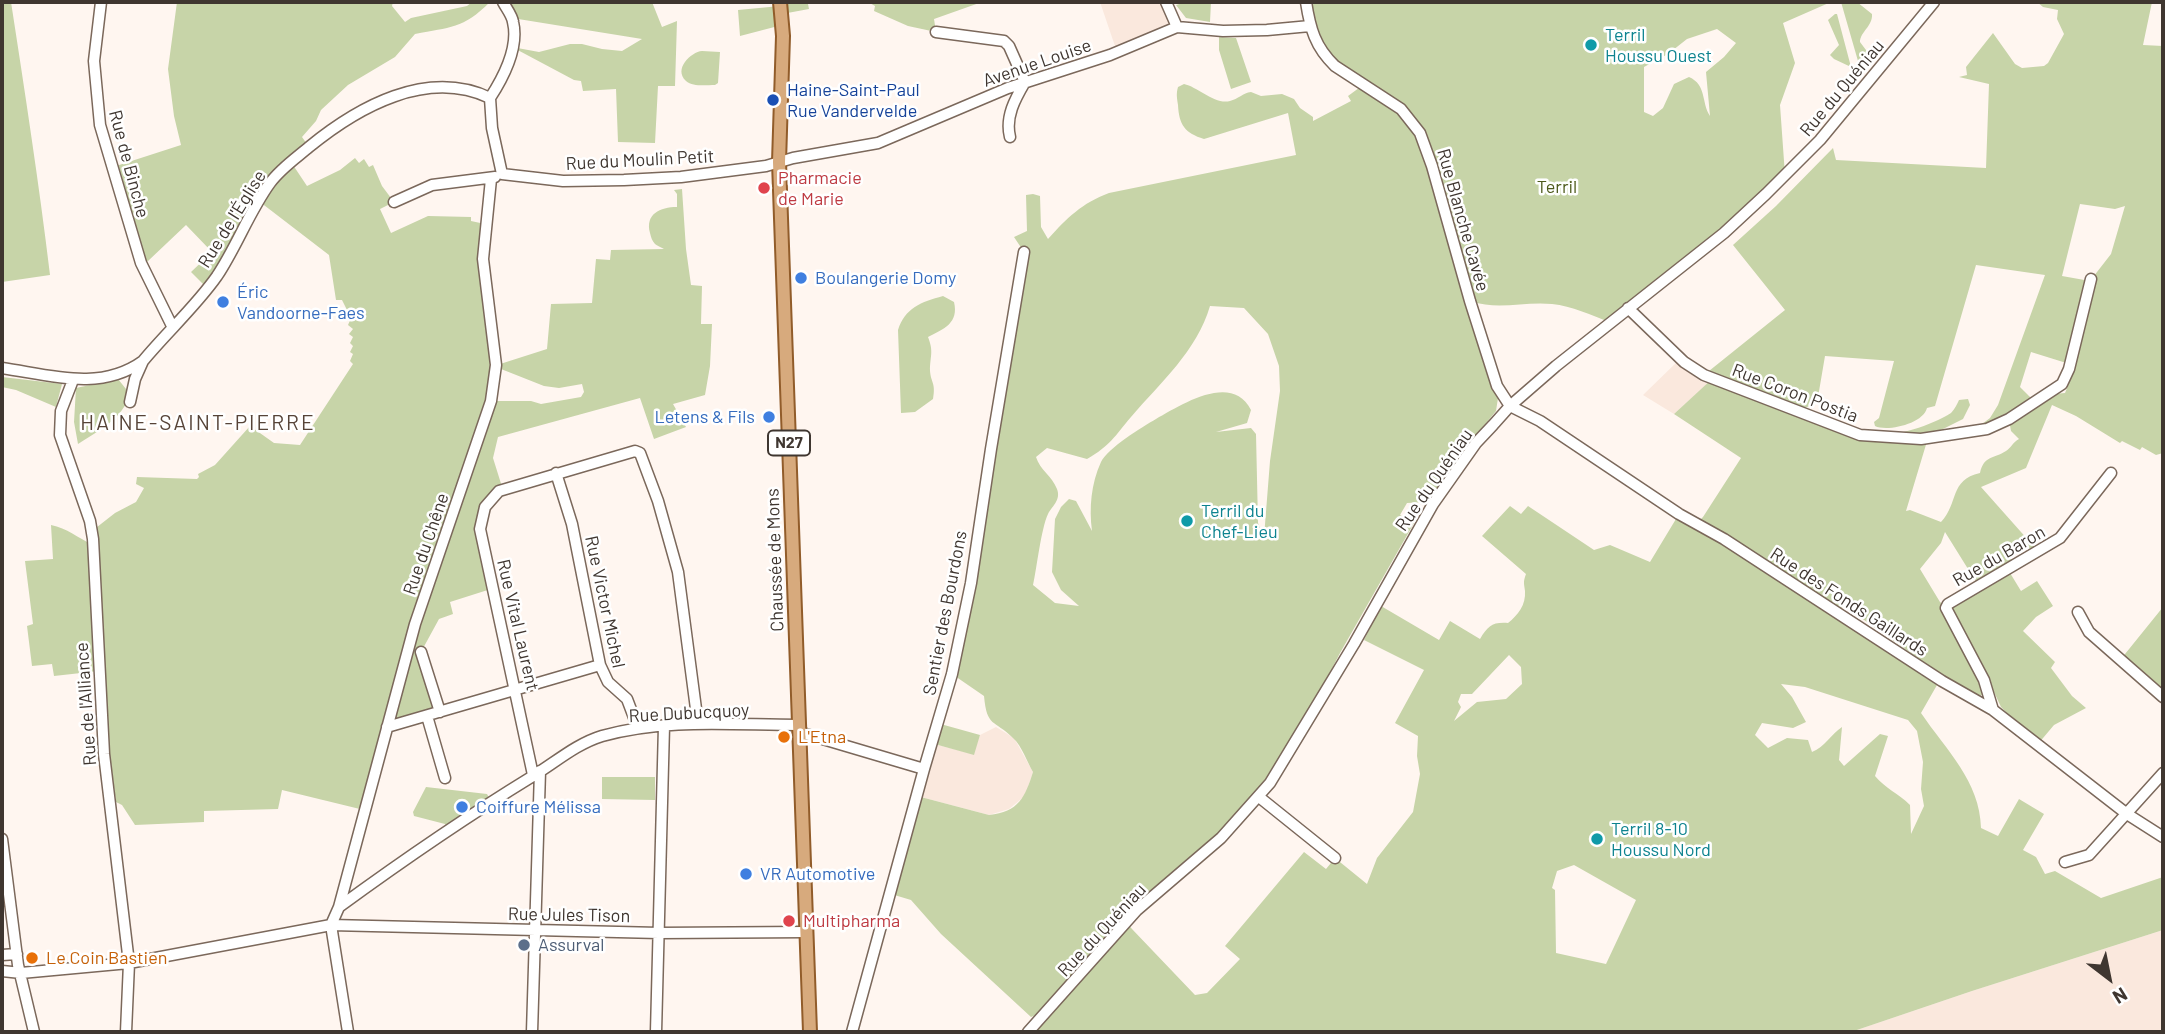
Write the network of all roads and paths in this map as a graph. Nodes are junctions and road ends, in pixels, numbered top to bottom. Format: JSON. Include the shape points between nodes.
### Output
{"nodes":[{"id":1,"x":101,"y":2,"type":"edge"},
{"id":2,"x":503,"y":2,"type":"edge"},
{"id":3,"x":780,"y":2,"type":"edge"},
{"id":4,"x":1166,"y":2,"type":"edge"},
{"id":5,"x":1306,"y":2,"type":"edge"},
{"id":6,"x":1934,"y":2,"type":"edge"},
{"id":7,"x":1310,"y":26,"type":"junction"},
{"id":8,"x":1177,"y":27,"type":"junction"},
{"id":9,"x":936,"y":32,"type":"dead end"},
{"id":10,"x":1025,"y":82,"type":"junction"},
{"id":11,"x":489,"y":98,"type":"junction"},
{"id":12,"x":1010,"y":137,"type":"dead end"},
{"id":13,"x":779,"y":162,"type":"junction"},
{"id":14,"x":502,"y":174,"type":"junction"},
{"id":15,"x":491,"y":179,"type":"junction"},
{"id":16,"x":394,"y":202,"type":"dead end"},
{"id":17,"x":1024,"y":252,"type":"dead end"},
{"id":18,"x":2091,"y":279,"type":"dead end"},
{"id":19,"x":1628,"y":309,"type":"junction"},
{"id":20,"x":172,"y":326,"type":"junction"},
{"id":21,"x":143,"y":361,"type":"junction"},
{"id":22,"x":2,"y":368,"type":"edge"},
{"id":23,"x":73,"y":380,"type":"junction"},
{"id":24,"x":130,"y":402,"type":"dead end"},
{"id":25,"x":1510,"y":406,"type":"junction"},
{"id":26,"x":556,"y":473,"type":"junction"},
{"id":27,"x":2111,"y":473,"type":"dead end"},
{"id":28,"x":2078,"y":611,"type":"dead end"},
{"id":29,"x":421,"y":652,"type":"dead end"},
{"id":30,"x":600,"y":665,"type":"junction"},
{"id":31,"x":517,"y":690,"type":"junction"},
{"id":32,"x":2163,"y":697,"type":"edge"},
{"id":33,"x":1993,"y":709,"type":"junction"},
{"id":34,"x":440,"y":712,"type":"junction"},
{"id":35,"x":427,"y":716,"type":"junction"},
{"id":36,"x":698,"y":724,"type":"junction"},
{"id":37,"x":664,"y":726,"type":"junction"},
{"id":38,"x":387,"y":727,"type":"junction"},
{"id":39,"x":638,"y":728,"type":"junction"},
{"id":40,"x":798,"y":728,"type":"junction"},
{"id":41,"x":923,"y":769,"type":"junction"},
{"id":42,"x":537,"y":773,"type":"junction"},
{"id":43,"x":2163,"y":774,"type":"edge"},
{"id":44,"x":445,"y":778,"type":"dead end"},
{"id":45,"x":1259,"y":797,"type":"junction"},
{"id":46,"x":2127,"y":814,"type":"junction"},
{"id":47,"x":2163,"y":836,"type":"edge"},
{"id":48,"x":2,"y":839,"type":"edge"},
{"id":49,"x":1335,"y":858,"type":"dead end"},
{"id":50,"x":2064,"y":862,"type":"dead end"},
{"id":51,"x":338,"y":907,"type":"junction"},
{"id":52,"x":331,"y":925,"type":"junction"},
{"id":53,"x":536,"y":931,"type":"junction"},
{"id":54,"x":806,"y":932,"type":"junction"},
{"id":55,"x":659,"y":933,"type":"junction"},
{"id":56,"x":2,"y":955,"type":"edge"},
{"id":57,"x":129,"y":962,"type":"junction"},
{"id":58,"x":19,"y":964,"type":"junction"},
{"id":59,"x":2,"y":969,"type":"edge"},
{"id":60,"x":34,"y":1032,"type":"edge"},
{"id":61,"x":126,"y":1032,"type":"edge"},
{"id":62,"x":348,"y":1032,"type":"edge"},
{"id":63,"x":532,"y":1032,"type":"edge"},
{"id":64,"x":656,"y":1032,"type":"edge"},
{"id":65,"x":810,"y":1032,"type":"edge"},
{"id":66,"x":852,"y":1032,"type":"edge"},
{"id":67,"x":1028,"y":1032,"type":"edge"}],
"edges":[{"from":1,"to":20,"type":"street","name":"Rue de Binche","via":[[94,61],[100,125],[141,263]]},
{"from":2,"to":11,"type":"street","via":[[514,33],[502,76]]},
{"from":3,"to":13,"type":"main road","name":"Chaussée de Mons","number":"N27"},
{"from":4,"to":8,"type":"street"},
{"from":5,"to":7,"type":"street"},
{"from":6,"to":19,"type":"street","name":"Rue du Quéniau","via":[[1820,140],[1724,233]]},
{"from":7,"to":8,"type":"street","name":"Avenue Louise","via":[[1256,30]]},
{"from":7,"to":25,"type":"street","name":"Rue Blanche Cavée","via":[[1316,44],[1335,66],[1401,109],[1420,133],[1497,386]]},
{"from":8,"to":10,"type":"street","name":"Avenue Louise"},
{"from":9,"to":10,"type":"street","via":[[1004,41]]},
{"from":10,"to":12,"type":"street","via":[[1013,105]]},
{"from":10,"to":13,"type":"street","name":"Avenue Louise","via":[[878,143]]},
{"from":11,"to":14,"type":"street"},
{"from":11,"to":20,"type":"street","name":"Rue de l'Église","via":[[462,89],[428,89],[390,97],[336,126],[276,175],[217,276]]},
{"from":13,"to":14,"type":"street","name":"Rue du Moulin Petit","via":[[683,177],[624,180],[563,181]]},
{"from":13,"to":40,"type":"main road","name":"Chaussée de Mons","number":"N27"},
{"from":14,"to":15,"type":"street"},
{"from":15,"to":16,"type":"street","via":[[432,186]]},
{"from":15,"to":38,"type":"street","name":"Rue du Chêne","via":[[483,259],[496,377],[415,624]]},
{"from":17,"to":41,"type":"street","name":"Sentier des Bourdons","via":[[971,583],[952,674]]},
{"from":18,"to":19,"type":"street","name":"Rue Coron Postia","via":[[2062,384],[1987,429],[1921,439],[1860,435],[1701,374]]},
{"from":19,"to":25,"type":"street","name":"Rue du Quéniau"},
{"from":20,"to":21,"type":"street","name":"Rue de l'Église"},
{"from":21,"to":23,"type":"street","name":"Rue de l'Église","via":[[121,374]]},
{"from":21,"to":24,"type":"street","name":"Rue de l'Église"},
{"from":22,"to":23,"type":"street","name":"Rue de l'Église"},
{"from":23,"to":57,"type":"street","name":"Rue de l'Alliance","via":[[60,427],[92,531],[104,754]]},
{"from":25,"to":33,"type":"street","name":"Rue des Fonds Gaillards"},
{"from":25,"to":45,"type":"street","name":"Rue du Quéniau","via":[[1476,443],[1433,504]]},
{"from":26,"to":30,"type":"street","name":"Rue Victor Michel","via":[[572,524]]},
{"from":26,"to":31,"type":"street","name":"Rue Vital Laurent","via":[[494,495],[485,507],[481,529]]},
{"from":26,"to":36,"type":"street","via":[[640,453],[678,572]]},
{"from":27,"to":33,"type":"street","name":"Rue du Baron","via":[[2060,538],[1946,608],[1984,680]]},
{"from":28,"to":32,"type":"street","via":[[2089,632]]},
{"from":29,"to":34,"type":"street"},
{"from":30,"to":31,"type":"street"},
{"from":30,"to":39,"type":"street","name":"Rue Victor Michel","via":[[608,682],[627,699]]},
{"from":31,"to":34,"type":"street"},
{"from":31,"to":42,"type":"street","name":"Rue Vital Laurent"},
{"from":33,"to":46,"type":"street","name":"Rue des Fonds Gaillards"},
{"from":34,"to":35,"type":"street"},
{"from":35,"to":38,"type":"street"},
{"from":35,"to":44,"type":"street"},
{"from":36,"to":37,"type":"street","name":"Rue Dubucquoy"},
{"from":36,"to":40,"type":"street","name":"Rue Dubucquoy"},
{"from":37,"to":39,"type":"street","name":"Rue Dubucquoy"},
{"from":37,"to":55,"type":"street"},
{"from":38,"to":51,"type":"street","name":"Rue du Chêne"},
{"from":39,"to":42,"type":"street","name":"Rue Dubucquoy","via":[[583,742]]},
{"from":40,"to":41,"type":"street","name":"Rue Dubucquoy"},
{"from":40,"to":54,"type":"main road","name":"Chaussée de Mons","number":"N27"},
{"from":41,"to":66,"type":"street","name":"Sentier des Bourdons"},
{"from":42,"to":51,"type":"street","name":"Rue Dubucquoy"},
{"from":42,"to":53,"type":"street","name":"Rue Vital Laurent"},
{"from":43,"to":46,"type":"street"},
{"from":45,"to":49,"type":"street"},
{"from":45,"to":67,"type":"street","name":"Rue du Quéniau","via":[[1206,853],[1137,910]]},
{"from":46,"to":47,"type":"street","name":"Rue des Fonds Gaillards"},
{"from":46,"to":50,"type":"street","via":[[2089,855]]},
{"from":48,"to":58,"type":"street"},
{"from":51,"to":52,"type":"street","name":"Rue du Chêne"},
{"from":52,"to":53,"type":"street","name":"Rue Jules Tison"},
{"from":52,"to":57,"type":"street","name":"Rue Jules Tison"},
{"from":52,"to":62,"type":"street"},
{"from":53,"to":55,"type":"street","name":"Rue Jules Tison"},
{"from":53,"to":63,"type":"street","name":"Rue Vital Laurent"},
{"from":54,"to":55,"type":"street","name":"Rue Jules Tison"},
{"from":54,"to":65,"type":"main road","name":"Chaussée de Mons","number":"N27"},
{"from":55,"to":64,"type":"street"},
{"from":56,"to":58,"type":"street"},
{"from":57,"to":58,"type":"street","name":"Rue Jules Tison"},
{"from":57,"to":61,"type":"street","name":"Rue de l'Alliance"},
{"from":58,"to":59,"type":"street"},
{"from":58,"to":60,"type":"street"}]}
